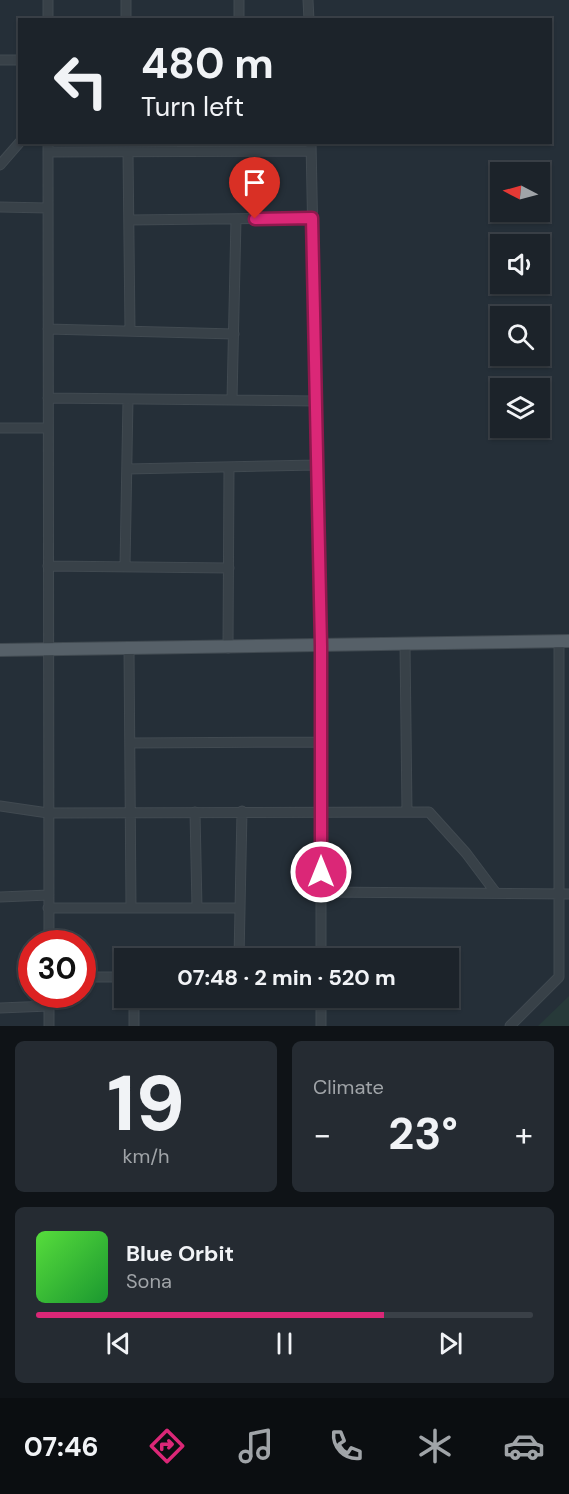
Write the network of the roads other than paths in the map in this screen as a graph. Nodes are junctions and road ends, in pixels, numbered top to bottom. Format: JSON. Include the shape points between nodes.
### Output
{"nodes":[{"id":1,"x":48,"y":0,"type":"edge"},
{"id":2,"x":126,"y":0,"type":"edge"},
{"id":3,"x":239,"y":0,"type":"edge"},
{"id":4,"x":308,"y":0,"type":"edge"},
{"id":5,"x":48,"y":18,"type":"edge"},
{"id":6,"x":126,"y":18,"type":"edge"},
{"id":7,"x":239,"y":18,"type":"edge"},
{"id":8,"x":309,"y":18,"type":"edge"},
{"id":9,"x":0,"y":60,"type":"edge"},
{"id":10,"x":18,"y":60,"type":"edge"},
{"id":11,"x":18,"y":144,"type":"edge"},
{"id":12,"x":48,"y":147,"type":"edge"},
{"id":13,"x":237,"y":147,"type":"edge"},
{"id":14,"x":311,"y":147,"type":"edge"},
{"id":15,"x":128,"y":152,"type":"junction"},
{"id":16,"x":0,"y":165,"type":"edge"},
{"id":17,"x":0,"y":207,"type":"edge"},
{"id":18,"x":48,"y":208,"type":"junction"},
{"id":19,"x":312,"y":218,"type":"junction"},
{"id":20,"x":236,"y":219,"type":"junction"},
{"id":21,"x":129,"y":220,"type":"junction"},
{"id":22,"x":48,"y":329,"type":"junction"},
{"id":23,"x":130,"y":330,"type":"junction"},
{"id":24,"x":234,"y":334,"type":"junction"},
{"id":25,"x":48,"y":398,"type":"junction"},
{"id":26,"x":128,"y":399,"type":"junction"},
{"id":27,"x":232,"y":400,"type":"junction"},
{"id":28,"x":316,"y":401,"type":"junction"},
{"id":29,"x":0,"y":428,"type":"edge"},
{"id":30,"x":48,"y":428,"type":"junction"},
{"id":31,"x":317,"y":465,"type":"junction"},
{"id":32,"x":229,"y":467,"type":"junction"},
{"id":33,"x":127,"y":469,"type":"junction"},
{"id":34,"x":48,"y":566,"type":"junction"},
{"id":35,"x":125,"y":567,"type":"junction"},
{"id":36,"x":229,"y":568,"type":"junction"},
{"id":37,"x":564,"y":641,"type":"edge"},
{"id":38,"x":405,"y":645,"type":"junction"},
{"id":39,"x":321,"y":646,"type":"junction"},
{"id":40,"x":129,"y":648,"type":"junction"},
{"id":41,"x":228,"y":648,"type":"junction"},
{"id":42,"x":48,"y":649,"type":"junction"},
{"id":43,"x":0,"y":650,"type":"edge"},
{"id":44,"x":564,"y":740,"type":"edge"},
{"id":45,"x":321,"y":742,"type":"junction"},
{"id":46,"x":130,"y":743,"type":"junction"},
{"id":47,"x":0,"y":806,"type":"edge"},
{"id":48,"x":321,"y":811,"type":"junction"},
{"id":49,"x":130,"y":812,"type":"junction"},
{"id":50,"x":195,"y":812,"type":"junction"},
{"id":51,"x":242,"y":812,"type":"junction"},
{"id":52,"x":407,"y":812,"type":"junction"},
{"id":53,"x":48,"y":813,"type":"junction"},
{"id":54,"x":321,"y":892,"type":"junction"},
{"id":55,"x":496,"y":893,"type":"junction"},
{"id":56,"x":564,"y":894,"type":"edge"},
{"id":57,"x":49,"y":895,"type":"junction"},
{"id":58,"x":0,"y":897,"type":"edge"},
{"id":59,"x":48,"y":908,"type":"junction"},
{"id":60,"x":131,"y":908,"type":"junction"},
{"id":61,"x":196,"y":908,"type":"junction"},
{"id":62,"x":240,"y":908,"type":"junction"},
{"id":63,"x":48,"y":930,"type":"edge"},
{"id":64,"x":238,"y":948,"type":"edge"},
{"id":65,"x":321,"y":948,"type":"edge"},
{"id":66,"x":96,"y":977,"type":"edge"},
{"id":67,"x":114,"y":977,"type":"edge"},
{"id":68,"x":18,"y":1007,"type":"edge"},
{"id":69,"x":0,"y":1008,"type":"edge"},
{"id":70,"x":49,"y":1008,"type":"edge"},
{"id":71,"x":134,"y":1008,"type":"edge"},
{"id":72,"x":321,"y":1008,"type":"edge"},
{"id":73,"x":49,"y":1026,"type":"edge"},
{"id":74,"x":134,"y":1026,"type":"edge"},
{"id":75,"x":321,"y":1026,"type":"edge"},
{"id":76,"x":510,"y":1026,"type":"edge"}],
"edges":[{"from":1,"to":5,"type":"street"},
{"from":2,"to":6,"type":"street"},
{"from":3,"to":7,"type":"street"},
{"from":4,"to":8,"type":"street"},
{"from":9,"to":10,"type":"street"},
{"from":11,"to":16,"type":"street"},
{"from":12,"to":15,"type":"street"},
{"from":12,"to":18,"type":"street"},
{"from":13,"to":14,"type":"street"},
{"from":13,"to":15,"type":"street"},
{"from":14,"to":19,"type":"street"},
{"from":15,"to":21,"type":"street"},
{"from":17,"to":18,"type":"street"},
{"from":18,"to":22,"type":"street"},
{"from":19,"to":20,"type":"street"},
{"from":19,"to":28,"type":"street"},
{"from":20,"to":21,"type":"street"},
{"from":20,"to":24,"type":"street"},
{"from":21,"to":23,"type":"street"},
{"from":22,"to":23,"type":"street"},
{"from":22,"to":25,"type":"street"},
{"from":23,"to":24,"type":"street"},
{"from":24,"to":27,"type":"street"},
{"from":25,"to":26,"type":"street"},
{"from":25,"to":30,"type":"street"},
{"from":26,"to":27,"type":"street"},
{"from":26,"to":33,"type":"street"},
{"from":27,"to":28,"type":"street"},
{"from":28,"to":31,"type":"street"},
{"from":29,"to":30,"type":"street"},
{"from":30,"to":34,"type":"street"},
{"from":31,"to":32,"type":"street"},
{"from":31,"to":39,"type":"street"},
{"from":32,"to":33,"type":"street"},
{"from":32,"to":36,"type":"street"},
{"from":33,"to":35,"type":"street"},
{"from":34,"to":35,"type":"street"},
{"from":34,"to":42,"type":"street"},
{"from":35,"to":36,"type":"street"},
{"from":36,"to":41,"type":"street"},
{"from":37,"to":38,"type":"main road"},
{"from":37,"to":44,"type":"street"},
{"from":38,"to":39,"type":"main road"},
{"from":38,"to":52,"type":"street"},
{"from":39,"to":41,"type":"main road"},
{"from":39,"to":45,"type":"street"},
{"from":40,"to":41,"type":"main road"},
{"from":40,"to":42,"type":"main road"},
{"from":40,"to":46,"type":"street"},
{"from":42,"to":43,"type":"main road"},
{"from":42,"to":53,"type":"street"},
{"from":44,"to":56,"type":"street"},
{"from":45,"to":46,"type":"street"},
{"from":45,"to":48,"type":"street"},
{"from":46,"to":49,"type":"street"},
{"from":47,"to":53,"type":"street"},
{"from":48,"to":51,"type":"street"},
{"from":48,"to":52,"type":"street"},
{"from":48,"to":54,"type":"street"},
{"from":49,"to":50,"type":"street"},
{"from":49,"to":53,"type":"street"},
{"from":49,"to":60,"type":"street"},
{"from":50,"to":51,"type":"street"},
{"from":50,"to":61,"type":"street"},
{"from":51,"to":62,"type":"street"},
{"from":52,"to":55,"type":"street","via":[[429,812]]},
{"from":53,"to":57,"type":"street"},
{"from":54,"to":55,"type":"street"},
{"from":54,"to":65,"type":"street"},
{"from":55,"to":56,"type":"street"},
{"from":56,"to":76,"type":"street","via":[[559,978]]},
{"from":57,"to":58,"type":"street"},
{"from":57,"to":59,"type":"street"},
{"from":59,"to":60,"type":"street"},
{"from":59,"to":63,"type":"street"},
{"from":60,"to":61,"type":"street"},
{"from":61,"to":62,"type":"street"},
{"from":62,"to":64,"type":"street"},
{"from":66,"to":67,"type":"street"},
{"from":68,"to":69,"type":"street"},
{"from":70,"to":73,"type":"street"},
{"from":71,"to":74,"type":"street"},
{"from":72,"to":75,"type":"street"}]}
